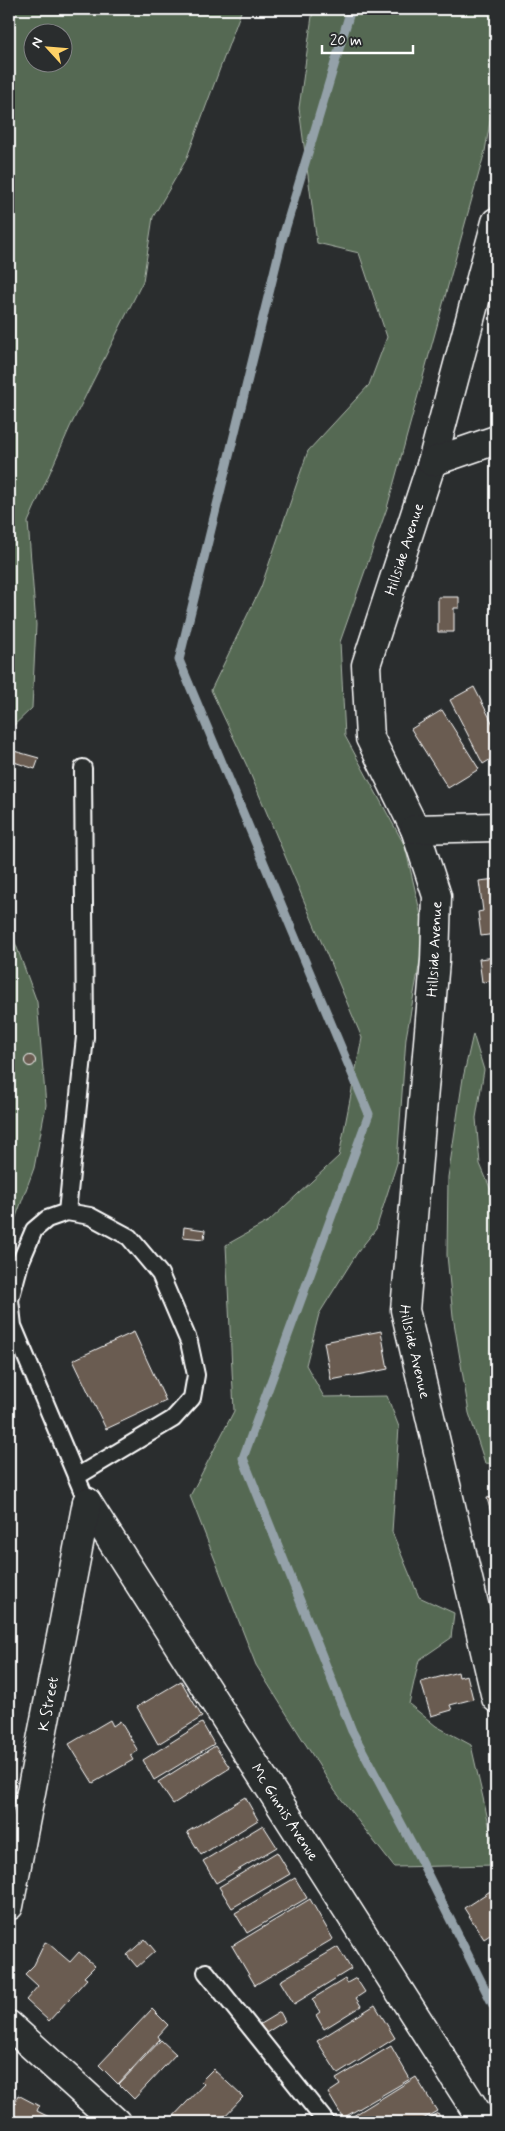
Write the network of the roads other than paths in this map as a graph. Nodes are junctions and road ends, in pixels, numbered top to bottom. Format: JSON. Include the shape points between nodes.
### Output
{"nodes":[{"id":1,"x":496,"y":222,"type":"edge"},
{"id":2,"x":496,"y":440,"type":"edge"},
{"id":3,"x":432,"y":462,"type":"junction"},
{"id":4,"x":83,"y":768,"type":"dead end"},
{"id":5,"x":496,"y":827,"type":"edge"},
{"id":6,"x":415,"y":829,"type":"junction"},
{"id":7,"x":67,"y":1212,"type":"junction"},
{"id":8,"x":76,"y":1476,"type":"junction"},
{"id":9,"x":87,"y":1502,"type":"junction"},
{"id":10,"x":496,"y":1698,"type":"edge"},
{"id":11,"x":9,"y":1906,"type":"edge"},
{"id":12,"x":206,"y":1972,"type":"dead end"},
{"id":13,"x":9,"y":2025,"type":"edge"},
{"id":14,"x":116,"y":2122,"type":"edge"},
{"id":15,"x":326,"y":2122,"type":"edge"},
{"id":16,"x":483,"y":2122,"type":"edge"}],
"edges":[{"from":1,"to":3,"type":"street","name":"Hillside Avenue"},
{"from":2,"to":3,"type":"street"},
{"from":3,"to":6,"type":"street","name":"Hillside Avenue","via":[[366,665],[370,738]]},
{"from":4,"to":7,"type":"lane","via":[[85,1036]]},
{"from":5,"to":6,"type":"street"},
{"from":6,"to":10,"type":"street","name":"Hillside Avenue","via":[[437,896],[435,961],[405,1310]]},
{"from":7,"to":8,"type":"lane","via":[[47,1219],[34,1230],[20,1263],[10,1300],[13,1326]]},
{"from":7,"to":8,"type":"lane","via":[[90,1216],[129,1237],[160,1274],[189,1342],[196,1375],[192,1398],[173,1419]]},
{"from":8,"to":9,"type":"lane"},
{"from":9,"to":11,"type":"street","name":"K Street"},
{"from":9,"to":16,"type":"street","name":"Mc Ginnis Avenue"},
{"from":12,"to":15,"type":"lane"},
{"from":13,"to":14,"type":"street"}]}
